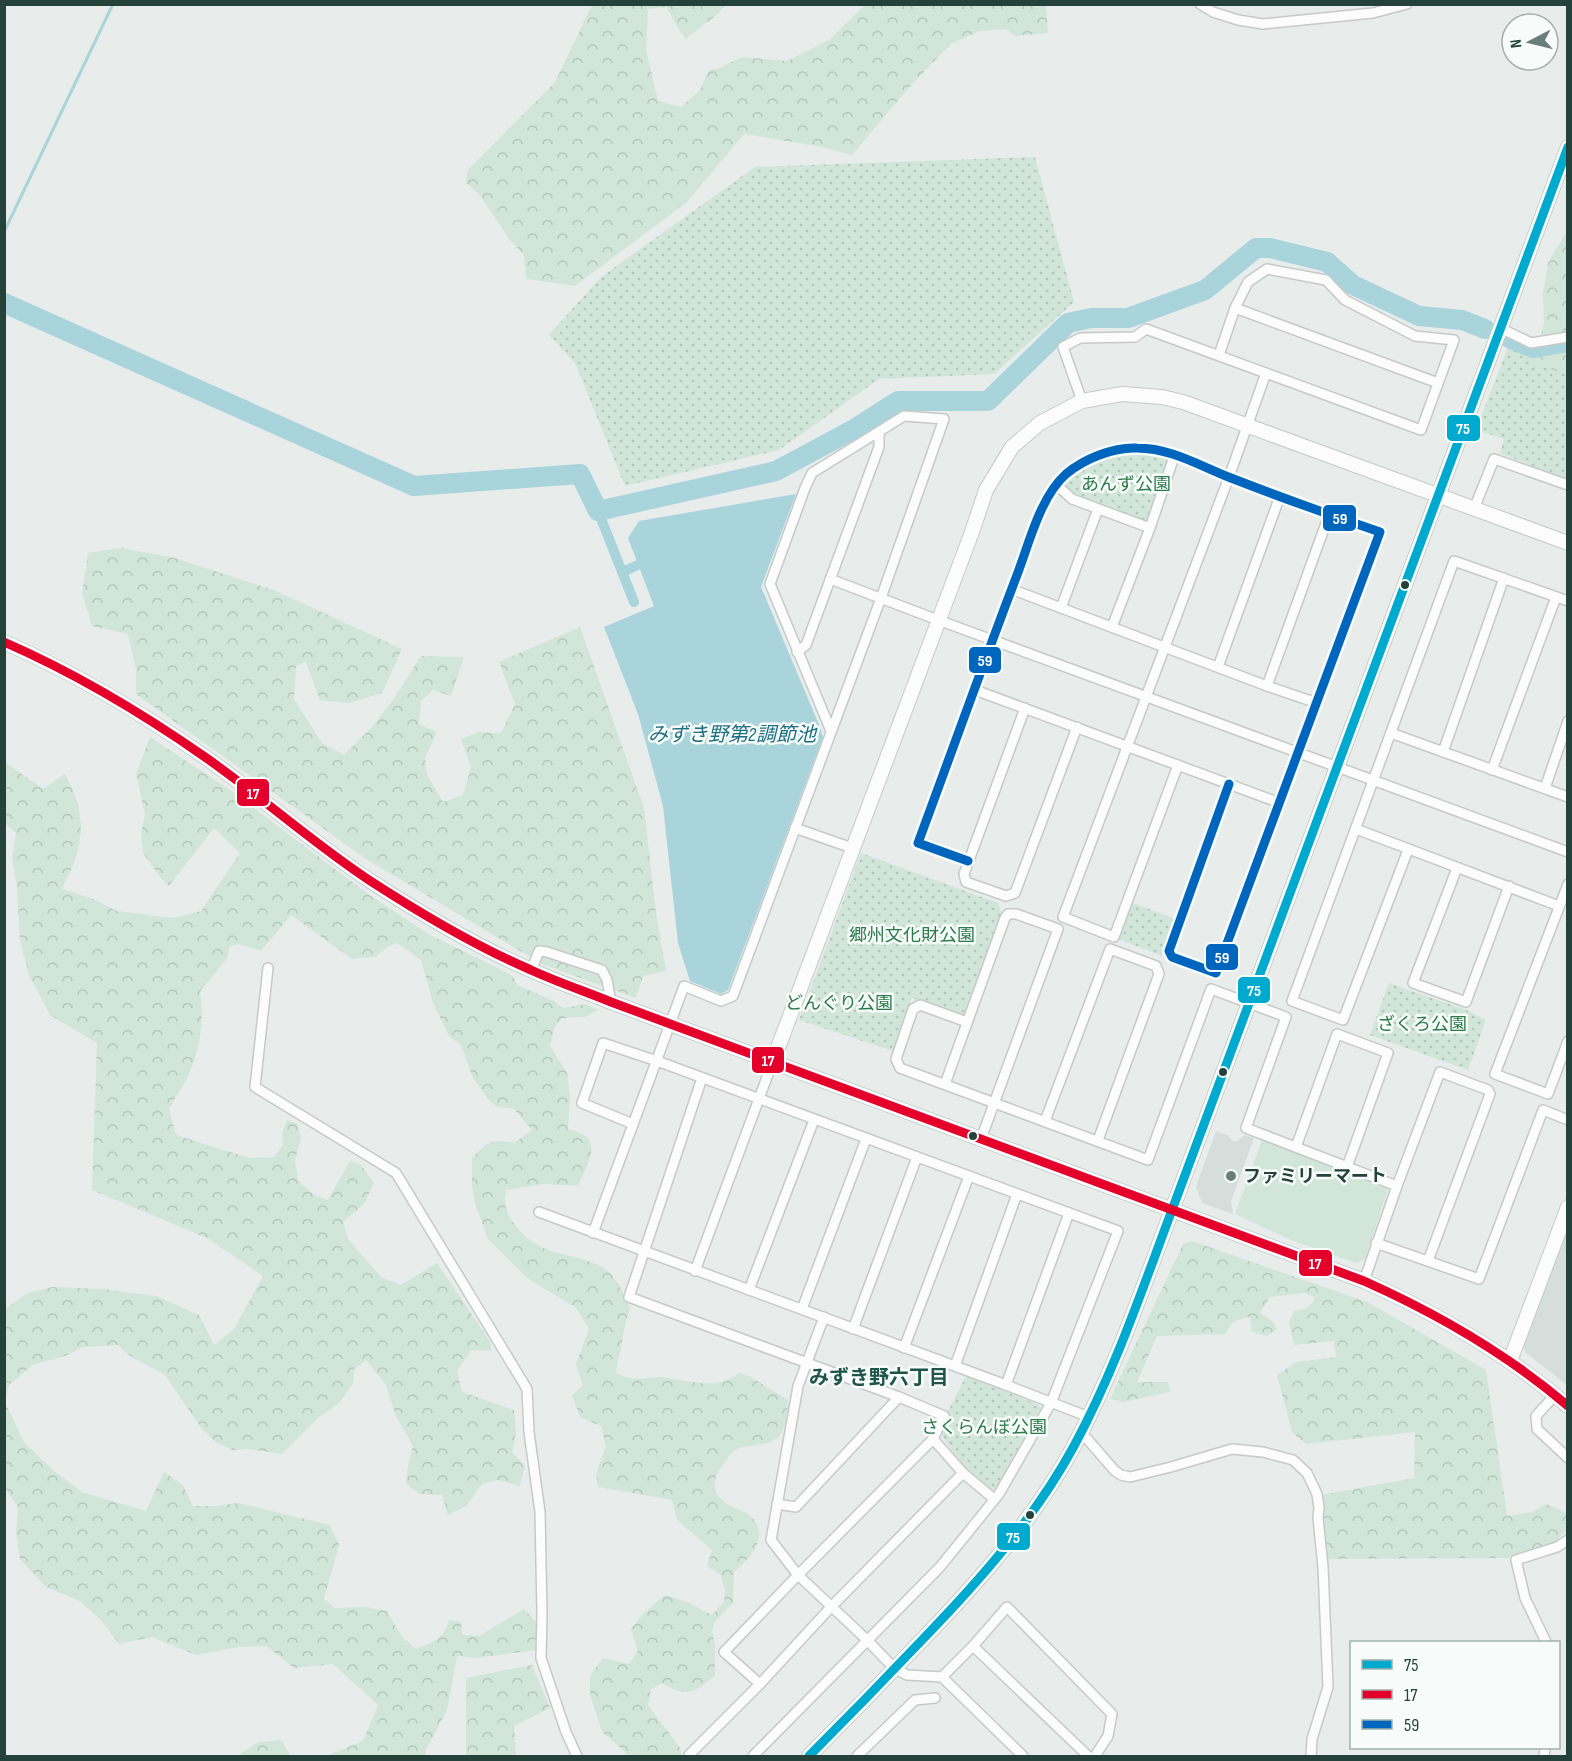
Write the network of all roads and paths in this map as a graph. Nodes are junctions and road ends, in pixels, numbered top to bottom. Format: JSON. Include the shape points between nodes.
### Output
{"nodes":[{"id":1,"x":1200,"y":4,"type":"edge"},
{"id":2,"x":1407,"y":4,"type":"edge"},
{"id":3,"x":1567,"y":149,"type":"edge"},
{"id":4,"x":1235,"y":308,"type":"junction"},
{"id":5,"x":1500,"y":328,"type":"junction"},
{"id":6,"x":1568,"y":337,"type":"edge"},
{"id":7,"x":1219,"y":355,"type":"junction"},
{"id":8,"x":1266,"y":373,"type":"junction"},
{"id":9,"x":1438,"y":382,"type":"junction"},
{"id":10,"x":1082,"y":401,"type":"junction"},
{"id":11,"x":1248,"y":426,"type":"junction"},
{"id":12,"x":879,"y":432,"type":"junction"},
{"id":13,"x":1175,"y":454,"type":"junction"},
{"id":14,"x":1229,"y":477,"type":"junction"},
{"id":15,"x":1057,"y":485,"type":"junction"},
{"id":16,"x":1568,"y":485,"type":"edge"},
{"id":17,"x":1280,"y":496,"type":"junction"},
{"id":18,"x":1438,"y":496,"type":"junction"},
{"id":19,"x":1098,"y":509,"type":"junction"},
{"id":20,"x":1474,"y":509,"type":"junction"},
{"id":21,"x":1329,"y":515,"type":"junction"},
{"id":22,"x":1150,"y":528,"type":"junction"},
{"id":23,"x":1568,"y":543,"type":"edge"},
{"id":24,"x":1504,"y":578,"type":"junction"},
{"id":25,"x":830,"y":579,"type":"junction"},
{"id":26,"x":1011,"y":590,"type":"junction"},
{"id":27,"x":1556,"y":597,"type":"junction"},
{"id":28,"x":881,"y":598,"type":"junction"},
{"id":29,"x":1568,"y":601,"type":"edge"},
{"id":30,"x":1061,"y":608,"type":"junction"},
{"id":31,"x":938,"y":620,"type":"junction"},
{"id":32,"x":1112,"y":627,"type":"junction"},
{"id":33,"x":993,"y":640,"type":"junction"},
{"id":34,"x":4,"y":642,"type":"edge"},
{"id":35,"x":1164,"y":646,"type":"junction"},
{"id":36,"x":797,"y":652,"type":"junction"},
{"id":37,"x":1218,"y":667,"type":"junction"},
{"id":38,"x":1268,"y":686,"type":"junction"},
{"id":39,"x":975,"y":690,"type":"junction"},
{"id":40,"x":1146,"y":696,"type":"junction"},
{"id":41,"x":1317,"y":703,"type":"junction"},
{"id":42,"x":1025,"y":708,"type":"junction"},
{"id":43,"x":1568,"y":721,"type":"edge"},
{"id":44,"x":1077,"y":727,"type":"junction"},
{"id":45,"x":831,"y":731,"type":"junction"},
{"id":46,"x":1391,"y":733,"type":"junction"},
{"id":47,"x":1127,"y":746,"type":"junction"},
{"id":48,"x":1443,"y":752,"type":"junction"},
{"id":49,"x":1299,"y":753,"type":"junction"},
{"id":50,"x":1178,"y":765,"type":"junction"},
{"id":51,"x":1337,"y":767,"type":"junction"},
{"id":52,"x":1492,"y":770,"type":"junction"},
{"id":53,"x":1374,"y":780,"type":"junction"},
{"id":54,"x":1229,"y":784,"type":"junction"},
{"id":55,"x":1545,"y":788,"type":"junction"},
{"id":56,"x":1568,"y":797,"type":"edge"},
{"id":57,"x":1280,"y":803,"type":"junction"},
{"id":58,"x":795,"y":828,"type":"junction"},
{"id":59,"x":1356,"y":829,"type":"junction"},
{"id":60,"x":852,"y":848,"type":"junction"},
{"id":61,"x":1408,"y":850,"type":"junction"},
{"id":62,"x":1568,"y":852,"type":"edge"},
{"id":63,"x":968,"y":861,"type":"junction"},
{"id":64,"x":1457,"y":868,"type":"junction"},
{"id":65,"x":1568,"y":884,"type":"edge"},
{"id":66,"x":1509,"y":886,"type":"junction"},
{"id":67,"x":1559,"y":906,"type":"junction"},
{"id":68,"x":267,"y":968,"type":"dead end"},
{"id":69,"x":531,"y":971,"type":"junction"},
{"id":70,"x":611,"y":1002,"type":"junction"},
{"id":71,"x":1249,"y":1002,"type":"junction"},
{"id":72,"x":967,"y":1022,"type":"junction"},
{"id":73,"x":671,"y":1024,"type":"junction"},
{"id":74,"x":1568,"y":1041,"type":"edge"},
{"id":75,"x":657,"y":1061,"type":"junction"},
{"id":76,"x":772,"y":1061,"type":"junction"},
{"id":77,"x":702,"y":1078,"type":"junction"},
{"id":78,"x":945,"y":1084,"type":"junction"},
{"id":79,"x":759,"y":1099,"type":"junction"},
{"id":80,"x":995,"y":1103,"type":"junction"},
{"id":81,"x":814,"y":1120,"type":"junction"},
{"id":82,"x":1568,"y":1120,"type":"edge"},
{"id":83,"x":1045,"y":1121,"type":"junction"},
{"id":84,"x":633,"y":1124,"type":"junction"},
{"id":85,"x":866,"y":1139,"type":"junction"},
{"id":86,"x":981,"y":1139,"type":"junction"},
{"id":87,"x":1098,"y":1140,"type":"junction"},
{"id":88,"x":1296,"y":1147,"type":"junction"},
{"id":89,"x":917,"y":1157,"type":"junction"},
{"id":90,"x":1347,"y":1167,"type":"junction"},
{"id":91,"x":969,"y":1176,"type":"junction"},
{"id":92,"x":1396,"y":1186,"type":"junction"},
{"id":93,"x":1017,"y":1194,"type":"junction"},
{"id":94,"x":1568,"y":1207,"type":"edge"},
{"id":95,"x":1173,"y":1210,"type":"junction"},
{"id":96,"x":539,"y":1212,"type":"dead end"},
{"id":97,"x":1069,"y":1213,"type":"junction"},
{"id":98,"x":593,"y":1233,"type":"junction"},
{"id":99,"x":1376,"y":1243,"type":"junction"},
{"id":100,"x":644,"y":1252,"type":"junction"},
{"id":101,"x":1428,"y":1261,"type":"junction"},
{"id":102,"x":695,"y":1271,"type":"junction"},
{"id":103,"x":1364,"y":1281,"type":"junction"},
{"id":104,"x":749,"y":1290,"type":"junction"},
{"id":105,"x":802,"y":1309,"type":"junction"},
{"id":106,"x":824,"y":1317,"type":"junction"},
{"id":107,"x":854,"y":1329,"type":"junction"},
{"id":108,"x":904,"y":1348,"type":"junction"},
{"id":109,"x":1510,"y":1361,"type":"junction"},
{"id":110,"x":806,"y":1364,"type":"junction"},
{"id":111,"x":955,"y":1366,"type":"junction"},
{"id":112,"x":1006,"y":1385,"type":"junction"},
{"id":113,"x":1555,"y":1395,"type":"junction"},
{"id":114,"x":899,"y":1397,"type":"junction"},
{"id":115,"x":1051,"y":1403,"type":"junction"},
{"id":116,"x":1568,"y":1406,"type":"edge"},
{"id":117,"x":1089,"y":1418,"type":"junction"},
{"id":118,"x":1081,"y":1432,"type":"junction"},
{"id":119,"x":933,"y":1439,"type":"junction"},
{"id":120,"x":1568,"y":1458,"type":"edge"},
{"id":121,"x":963,"y":1473,"type":"junction"},
{"id":122,"x":994,"y":1499,"type":"junction"},
{"id":123,"x":777,"y":1504,"type":"junction"},
{"id":124,"x":1568,"y":1540,"type":"edge"},
{"id":125,"x":798,"y":1575,"type":"junction"},
{"id":126,"x":831,"y":1607,"type":"junction"},
{"id":127,"x":867,"y":1640,"type":"junction"},
{"id":128,"x":1546,"y":1641,"type":"edge"},
{"id":129,"x":973,"y":1646,"type":"junction"},
{"id":130,"x":895,"y":1669,"type":"junction"},
{"id":131,"x":942,"y":1677,"type":"junction"},
{"id":132,"x":760,"y":1684,"type":"junction"},
{"id":133,"x":935,"y":1698,"type":"dead end"},
{"id":134,"x":577,"y":1756,"type":"edge"},
{"id":135,"x":690,"y":1756,"type":"edge"},
{"id":136,"x":753,"y":1756,"type":"edge"},
{"id":137,"x":808,"y":1756,"type":"edge"},
{"id":138,"x":856,"y":1756,"type":"edge"},
{"id":139,"x":1023,"y":1756,"type":"edge"},
{"id":140,"x":1088,"y":1756,"type":"edge"},
{"id":141,"x":1095,"y":1756,"type":"edge"},
{"id":142,"x":1311,"y":1756,"type":"edge"}],
"edges":[{"from":1,"to":2,"type":"street","via":[[1238,20],[1263,24],[1373,13]]},
{"from":3,"to":5,"type":"street"},
{"from":4,"to":7,"type":"street"},
{"from":4,"to":9,"type":"street"},
{"from":4,"to":9,"type":"street","via":[[1248,282],[1267,269],[1326,280],[1345,300],[1415,336],[1454,340]]},
{"from":5,"to":6,"type":"street","via":[[1531,343]]},
{"from":5,"to":18,"type":"street"},
{"from":7,"to":8,"type":"street"},
{"from":7,"to":10,"type":"street","via":[[1146,329],[1135,337],[1080,338],[1063,347]]},
{"from":8,"to":9,"type":"street","via":[[1421,430]]},
{"from":8,"to":11,"type":"street"},
{"from":10,"to":11,"type":"street","via":[[1122,394],[1162,397]]},
{"from":10,"to":31,"type":"street","via":[[1040,423],[1012,447],[986,490]]},
{"from":11,"to":14,"type":"street"},
{"from":11,"to":18,"type":"street"},
{"from":12,"to":25,"type":"street","via":[[879,447]]},
{"from":12,"to":28,"type":"street","via":[[903,416],[944,419]]},
{"from":12,"to":36,"type":"street","via":[[812,473],[805,488],[770,584]]},
{"from":13,"to":14,"type":"street"},
{"from":13,"to":15,"type":"street","via":[[1135,447],[1110,451],[1086,461]]},
{"from":13,"to":22,"type":"street"},
{"from":14,"to":17,"type":"street"},
{"from":14,"to":35,"type":"street"},
{"from":15,"to":19,"type":"street","via":[[1072,499]]},
{"from":15,"to":26,"type":"street","via":[[1046,499]]},
{"from":16,"to":20,"type":"street","via":[[1494,459]]},
{"from":17,"to":21,"type":"street"},
{"from":17,"to":37,"type":"street"},
{"from":18,"to":20,"type":"street"},
{"from":18,"to":51,"type":"street"},
{"from":19,"to":22,"type":"street"},
{"from":19,"to":30,"type":"street"},
{"from":20,"to":23,"type":"street"},
{"from":21,"to":38,"type":"street"},
{"from":21,"to":41,"type":"street","via":[[1380,532]]},
{"from":22,"to":32,"type":"street"},
{"from":24,"to":27,"type":"street"},
{"from":24,"to":46,"type":"street","via":[[1454,561]]},
{"from":24,"to":48,"type":"street"},
{"from":25,"to":28,"type":"street"},
{"from":25,"to":36,"type":"street","via":[[806,645]]},
{"from":26,"to":30,"type":"street"},
{"from":26,"to":33,"type":"street"},
{"from":27,"to":29,"type":"street"},
{"from":27,"to":52,"type":"street"},
{"from":28,"to":31,"type":"street"},
{"from":28,"to":45,"type":"street"},
{"from":30,"to":32,"type":"street"},
{"from":31,"to":33,"type":"street"},
{"from":31,"to":60,"type":"street"},
{"from":32,"to":35,"type":"street"},
{"from":33,"to":39,"type":"street"},
{"from":33,"to":40,"type":"street"},
{"from":34,"to":69,"type":"street","via":[[142,716],[370,881],[456,933]]},
{"from":35,"to":37,"type":"street"},
{"from":35,"to":40,"type":"street"},
{"from":36,"to":45,"type":"street"},
{"from":37,"to":38,"type":"street"},
{"from":38,"to":41,"type":"street"},
{"from":39,"to":42,"type":"street"},
{"from":39,"to":63,"type":"street","via":[[918,843]]},
{"from":40,"to":47,"type":"street"},
{"from":40,"to":49,"type":"street"},
{"from":41,"to":49,"type":"street"},
{"from":42,"to":44,"type":"street"},
{"from":42,"to":63,"type":"street"},
{"from":43,"to":55,"type":"street"},
{"from":44,"to":47,"type":"street"},
{"from":44,"to":63,"type":"street","via":[[1015,893],[1006,896],[966,882]]},
{"from":45,"to":58,"type":"street"},
{"from":46,"to":48,"type":"street"},
{"from":46,"to":53,"type":"street"},
{"from":47,"to":50,"type":"street"},
{"from":47,"to":50,"type":"street","via":[[1063,917],[1114,937]]},
{"from":48,"to":52,"type":"street"},
{"from":49,"to":51,"type":"street"},
{"from":49,"to":57,"type":"street"},
{"from":50,"to":54,"type":"street"},
{"from":51,"to":53,"type":"street"},
{"from":51,"to":71,"type":"street"},
{"from":52,"to":55,"type":"street"},
{"from":53,"to":59,"type":"street"},
{"from":53,"to":62,"type":"street"},
{"from":54,"to":57,"type":"street"},
{"from":54,"to":57,"type":"street","via":[[1169,951],[1172,957],[1216,973]]},
{"from":55,"to":56,"type":"street"},
{"from":58,"to":60,"type":"street"},
{"from":58,"to":73,"type":"street","via":[[733,996],[721,1001],[684,986]]},
{"from":59,"to":61,"type":"street"},
{"from":59,"to":61,"type":"street","via":[[1292,1001],[1343,1020]]},
{"from":60,"to":76,"type":"street"},
{"from":61,"to":64,"type":"street"},
{"from":64,"to":66,"type":"street"},
{"from":64,"to":66,"type":"street","via":[[1413,983],[1466,1002]]},
{"from":65,"to":67,"type":"street"},
{"from":66,"to":67,"type":"street"},
{"from":67,"to":74,"type":"street","via":[[1495,1074],[1548,1094]]},
{"from":68,"to":134,"type":"street","via":[[255,1087],[396,1173],[527,1389],[540,1512],[541,1658]]},
{"from":69,"to":70,"type":"street"},
{"from":69,"to":70,"type":"street","via":[[538,951],[602,970]]},
{"from":70,"to":73,"type":"street"},
{"from":71,"to":87,"type":"street","via":[[1211,989],[1148,1160]]},
{"from":71,"to":88,"type":"street","via":[[1286,1017],[1246,1128]]},
{"from":71,"to":95,"type":"street"},
{"from":72,"to":78,"type":"street"},
{"from":72,"to":78,"type":"street","via":[[920,1005],[913,1009],[896,1059],[900,1068]]},
{"from":72,"to":80,"type":"street","via":[[1008,914],[1058,929]]},
{"from":73,"to":75,"type":"street"},
{"from":73,"to":76,"type":"street"},
{"from":75,"to":77,"type":"street"},
{"from":75,"to":84,"type":"street"},
{"from":75,"to":84,"type":"street","via":[[603,1043],[582,1103]]},
{"from":76,"to":79,"type":"street"},
{"from":76,"to":86,"type":"street"},
{"from":77,"to":79,"type":"street"},
{"from":77,"to":100,"type":"street"},
{"from":78,"to":80,"type":"street"},
{"from":79,"to":81,"type":"street"},
{"from":79,"to":102,"type":"street"},
{"from":80,"to":83,"type":"street"},
{"from":80,"to":86,"type":"street"},
{"from":81,"to":85,"type":"street"},
{"from":81,"to":104,"type":"street"},
{"from":82,"to":101,"type":"street","via":[[1543,1110],[1479,1279]]},
{"from":83,"to":87,"type":"street"},
{"from":83,"to":87,"type":"street","via":[[1110,949],[1156,966],[1159,974]]},
{"from":84,"to":98,"type":"street"},
{"from":85,"to":89,"type":"street"},
{"from":85,"to":105,"type":"street"},
{"from":86,"to":95,"type":"street"},
{"from":88,"to":90,"type":"street"},
{"from":88,"to":90,"type":"street","via":[[1337,1034],[1388,1053]]},
{"from":89,"to":91,"type":"street"},
{"from":89,"to":107,"type":"street"},
{"from":90,"to":92,"type":"street"},
{"from":91,"to":93,"type":"street"},
{"from":91,"to":108,"type":"street"},
{"from":92,"to":99,"type":"street"},
{"from":92,"to":101,"type":"street","via":[[1440,1072],[1488,1089],[1490,1094]]},
{"from":93,"to":97,"type":"street"},
{"from":93,"to":111,"type":"street"},
{"from":94,"to":109,"type":"street"},
{"from":95,"to":103,"type":"street"},
{"from":95,"to":117,"type":"street"},
{"from":96,"to":98,"type":"street"},
{"from":97,"to":112,"type":"street"},
{"from":97,"to":115,"type":"street","via":[[1118,1231]]},
{"from":98,"to":100,"type":"street"},
{"from":99,"to":101,"type":"street"},
{"from":99,"to":103,"type":"street"},
{"from":100,"to":102,"type":"street"},
{"from":100,"to":110,"type":"street","via":[[629,1297]]},
{"from":102,"to":104,"type":"street"},
{"from":103,"to":109,"type":"street","via":[[1456,1326]]},
{"from":104,"to":105,"type":"street"},
{"from":105,"to":106,"type":"street"},
{"from":106,"to":107,"type":"street"},
{"from":106,"to":110,"type":"street"},
{"from":107,"to":108,"type":"street"},
{"from":108,"to":111,"type":"street"},
{"from":109,"to":113,"type":"street"},
{"from":110,"to":114,"type":"street"},
{"from":110,"to":123,"type":"street","via":[[798,1386]]},
{"from":111,"to":112,"type":"street"},
{"from":112,"to":115,"type":"street"},
{"from":113,"to":116,"type":"street"},
{"from":113,"to":120,"type":"street","via":[[1536,1416],[1537,1429]]},
{"from":114,"to":119,"type":"street","via":[[944,1416]]},
{"from":114,"to":123,"type":"street","via":[[796,1507]]},
{"from":115,"to":117,"type":"street"},
{"from":115,"to":122,"type":"street"},
{"from":117,"to":118,"type":"street"},
{"from":118,"to":130,"type":"street","via":[[1052,1483],[999,1557]]},
{"from":118,"to":142,"type":"street","via":[[1115,1471],[1130,1477],[1232,1449],[1293,1460],[1307,1473],[1319,1508],[1328,1687],[1312,1739]]},
{"from":119,"to":121,"type":"street"},
{"from":119,"to":125,"type":"street"},
{"from":121,"to":122,"type":"street"},
{"from":121,"to":126,"type":"street"},
{"from":122,"to":127,"type":"street","via":[[940,1567]]},
{"from":123,"to":125,"type":"street","via":[[771,1540]]},
{"from":124,"to":128,"type":"street","via":[[1516,1560],[1525,1598]]},
{"from":125,"to":126,"type":"street"},
{"from":125,"to":132,"type":"street","via":[[724,1652]]},
{"from":126,"to":127,"type":"street"},
{"from":126,"to":132,"type":"street"},
{"from":127,"to":130,"type":"street"},
{"from":127,"to":136,"type":"street"},
{"from":129,"to":131,"type":"street"},
{"from":129,"to":140,"type":"street"},
{"from":129,"to":141,"type":"street","via":[[1007,1607],[1112,1714],[1108,1736]]},
{"from":130,"to":131,"type":"street","via":[[907,1675]]},
{"from":130,"to":137,"type":"street"},
{"from":131,"to":139,"type":"street"},
{"from":132,"to":135,"type":"street"},
{"from":133,"to":138,"type":"street","via":[[915,1700]]}]}
